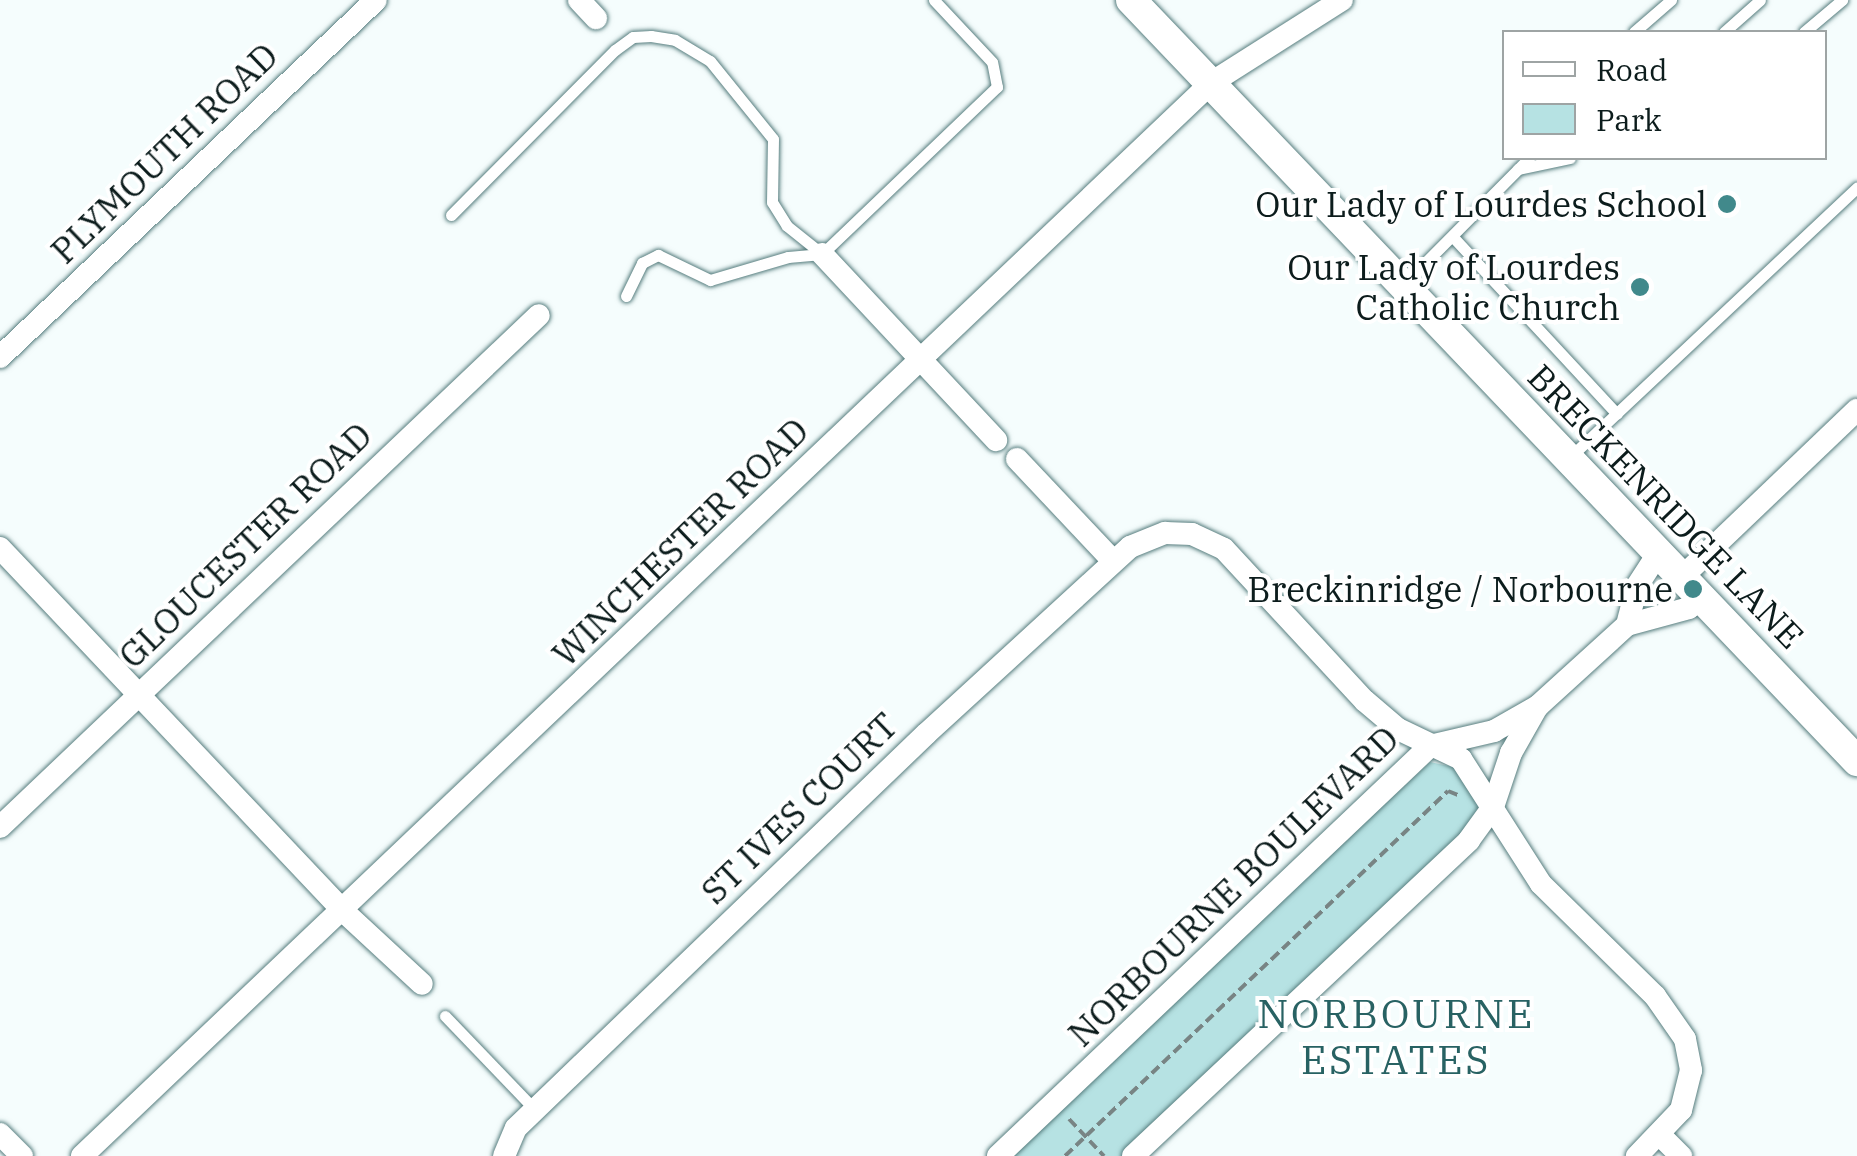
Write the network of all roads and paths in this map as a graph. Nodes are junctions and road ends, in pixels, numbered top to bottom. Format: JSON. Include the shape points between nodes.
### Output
{"nodes":[{"id":1,"x":376,"y":0,"type":"edge"},
{"id":2,"x":580,"y":0,"type":"edge"},
{"id":3,"x":934,"y":0,"type":"edge"},
{"id":4,"x":1130,"y":0,"type":"edge"},
{"id":5,"x":1342,"y":0,"type":"edge"},
{"id":6,"x":1670,"y":0,"type":"edge"},
{"id":7,"x":1760,"y":0,"type":"edge"},
{"id":8,"x":1842,"y":0,"type":"edge"},
{"id":9,"x":596,"y":18,"type":"dead end"},
{"id":10,"x":1640,"y":30,"type":"edge"},
{"id":11,"x":1726,"y":30,"type":"edge"},
{"id":12,"x":1806,"y":30,"type":"edge"},
{"id":13,"x":1211,"y":83,"type":"junction"},
{"id":14,"x":1527,"y":160,"type":"edge"},
{"id":15,"x":1561,"y":160,"type":"edge"},
{"id":16,"x":1518,"y":169,"type":"junction"},
{"id":17,"x":1857,"y":188,"type":"edge"},
{"id":18,"x":451,"y":215,"type":"dead end"},
{"id":19,"x":1452,"y":237,"type":"junction"},
{"id":20,"x":822,"y":254,"type":"junction"},
{"id":21,"x":1404,"y":285,"type":"junction"},
{"id":22,"x":626,"y":296,"type":"dead end"},
{"id":23,"x":539,"y":315,"type":"dead end"},
{"id":24,"x":0,"y":357,"type":"edge"},
{"id":25,"x":920,"y":360,"type":"junction"},
{"id":26,"x":1857,"y":410,"type":"edge"},
{"id":27,"x":1618,"y":414,"type":"junction"},
{"id":28,"x":996,"y":440,"type":"dead end"},
{"id":29,"x":1568,"y":458,"type":"junction"},
{"id":30,"x":1017,"y":459,"type":"dead end"},
{"id":31,"x":0,"y":548,"type":"edge"},
{"id":32,"x":1659,"y":552,"type":"junction"},
{"id":33,"x":1114,"y":562,"type":"junction"},
{"id":34,"x":1692,"y":587,"type":"junction"},
{"id":35,"x":1627,"y":625,"type":"junction"},
{"id":36,"x":139,"y":695,"type":"junction"},
{"id":37,"x":1538,"y":706,"type":"junction"},
{"id":38,"x":1430,"y":746,"type":"junction"},
{"id":39,"x":1857,"y":760,"type":"edge"},
{"id":40,"x":1446,"y":784,"type":"dead end"},
{"id":41,"x":1448,"y":791,"type":"junction"},
{"id":42,"x":1465,"y":796,"type":"dead end"},
{"id":43,"x":1493,"y":807,"type":"junction"},
{"id":44,"x":0,"y":827,"type":"edge"},
{"id":45,"x":342,"y":909,"type":"junction"},
{"id":46,"x":422,"y":984,"type":"dead end"},
{"id":47,"x":445,"y":1016,"type":"dead end"},
{"id":48,"x":1055,"y":1104,"type":"junction"},
{"id":49,"x":535,"y":1110,"type":"junction"},
{"id":50,"x":0,"y":1134,"type":"edge"},
{"id":51,"x":1660,"y":1134,"type":"junction"},
{"id":52,"x":1086,"y":1136,"type":"junction"},
{"id":53,"x":22,"y":1156,"type":"edge"},
{"id":54,"x":82,"y":1156,"type":"edge"},
{"id":55,"x":504,"y":1156,"type":"edge"},
{"id":56,"x":998,"y":1156,"type":"edge"},
{"id":57,"x":1065,"y":1156,"type":"edge"},
{"id":58,"x":1104,"y":1156,"type":"edge"},
{"id":59,"x":1133,"y":1156,"type":"edge"},
{"id":60,"x":1638,"y":1156,"type":"edge"},
{"id":61,"x":1681,"y":1156,"type":"edge"}],
"edges":[{"from":1,"to":24,"type":"street","name":"PLYMOUTH ROAD"},
{"from":2,"to":9,"type":"street"},
{"from":3,"to":20,"type":"lane","via":[[992,62],[996,87]]},
{"from":4,"to":13,"type":"main road","name":"BRECKENRIDGE LANE"},
{"from":5,"to":13,"type":"street","name":"WINCHESTER ROAD"},
{"from":6,"to":10,"type":"lane"},
{"from":7,"to":11,"type":"lane"},
{"from":8,"to":12,"type":"lane"},
{"from":13,"to":21,"type":"main road","name":"BRECKENRIDGE LANE"},
{"from":13,"to":25,"type":"street","name":"WINCHESTER ROAD"},
{"from":14,"to":16,"type":"lane"},
{"from":15,"to":16,"type":"lane"},
{"from":16,"to":19,"type":"lane"},
{"from":17,"to":27,"type":"lane"},
{"from":18,"to":20,"type":"lane","via":[[615,50],[632,38],[651,36],[675,40],[710,61],[773,139],[772,202],[787,226]]},
{"from":19,"to":21,"type":"lane"},
{"from":19,"to":27,"type":"lane"},
{"from":20,"to":22,"type":"lane","via":[[710,280],[658,255],[642,263]]},
{"from":20,"to":25,"type":"street"},
{"from":21,"to":29,"type":"main road","name":"BRECKENRIDGE LANE"},
{"from":23,"to":36,"type":"street","name":"GLOUCESTER ROAD"},
{"from":25,"to":28,"type":"street"},
{"from":25,"to":45,"type":"street","name":"WINCHESTER ROAD"},
{"from":26,"to":34,"type":"street","name":"NORBOURNE BOULEVARD"},
{"from":27,"to":29,"type":"lane"},
{"from":29,"to":32,"type":"main road","name":"BRECKENRIDGE LANE"},
{"from":30,"to":33,"type":"street"},
{"from":31,"to":36,"type":"street"},
{"from":32,"to":34,"type":"main road","name":"BRECKENRIDGE LANE"},
{"from":32,"to":35,"type":"street","via":[[1636,586]]},
{"from":33,"to":38,"type":"street","name":"ST IVES COURT","via":[[1130,547],[1165,533],[1192,534],[1224,548],[1366,701]]},
{"from":33,"to":49,"type":"street","name":"ST IVES COURT"},
{"from":34,"to":35,"type":"street","name":"NORBOURNE BOULEVARD","via":[[1690,608]]},
{"from":34,"to":39,"type":"main road","name":"BRECKENRIDGE LANE"},
{"from":35,"to":37,"type":"street","name":"NORBOURNE BOULEVARD"},
{"from":36,"to":44,"type":"street","name":"GLOUCESTER ROAD"},
{"from":36,"to":45,"type":"street"},
{"from":37,"to":38,"type":"street","name":"NORBOURNE BOULEVARD","via":[[1494,730]]},
{"from":37,"to":43,"type":"street","name":"NORBOURNE BOULEVARD","via":[[1511,753]]},
{"from":38,"to":43,"type":"street","via":[[1461,759]]},
{"from":38,"to":48,"type":"street","name":"NORBOURNE BOULEVARD"},
{"from":40,"to":41,"type":"path"},
{"from":41,"to":42,"type":"path"},
{"from":41,"to":52,"type":"path"},
{"from":43,"to":51,"type":"street","via":[[1500,828],[1541,884],[1586,936],[1656,996],[1689,1054],[1686,1102]]},
{"from":43,"to":59,"type":"street","name":"NORBOURNE BOULEVARD","via":[[1469,840]]},
{"from":45,"to":46,"type":"street"},
{"from":45,"to":54,"type":"street","name":"WINCHESTER ROAD"},
{"from":47,"to":49,"type":"lane"},
{"from":48,"to":52,"type":"path"},
{"from":48,"to":56,"type":"street","name":"NORBOURNE BOULEVARD"},
{"from":49,"to":55,"type":"street","name":"ST IVES COURT","via":[[516,1128]]},
{"from":50,"to":53,"type":"street"},
{"from":51,"to":60,"type":"street"},
{"from":51,"to":61,"type":"street"},
{"from":52,"to":57,"type":"path"},
{"from":52,"to":58,"type":"path"}]}
